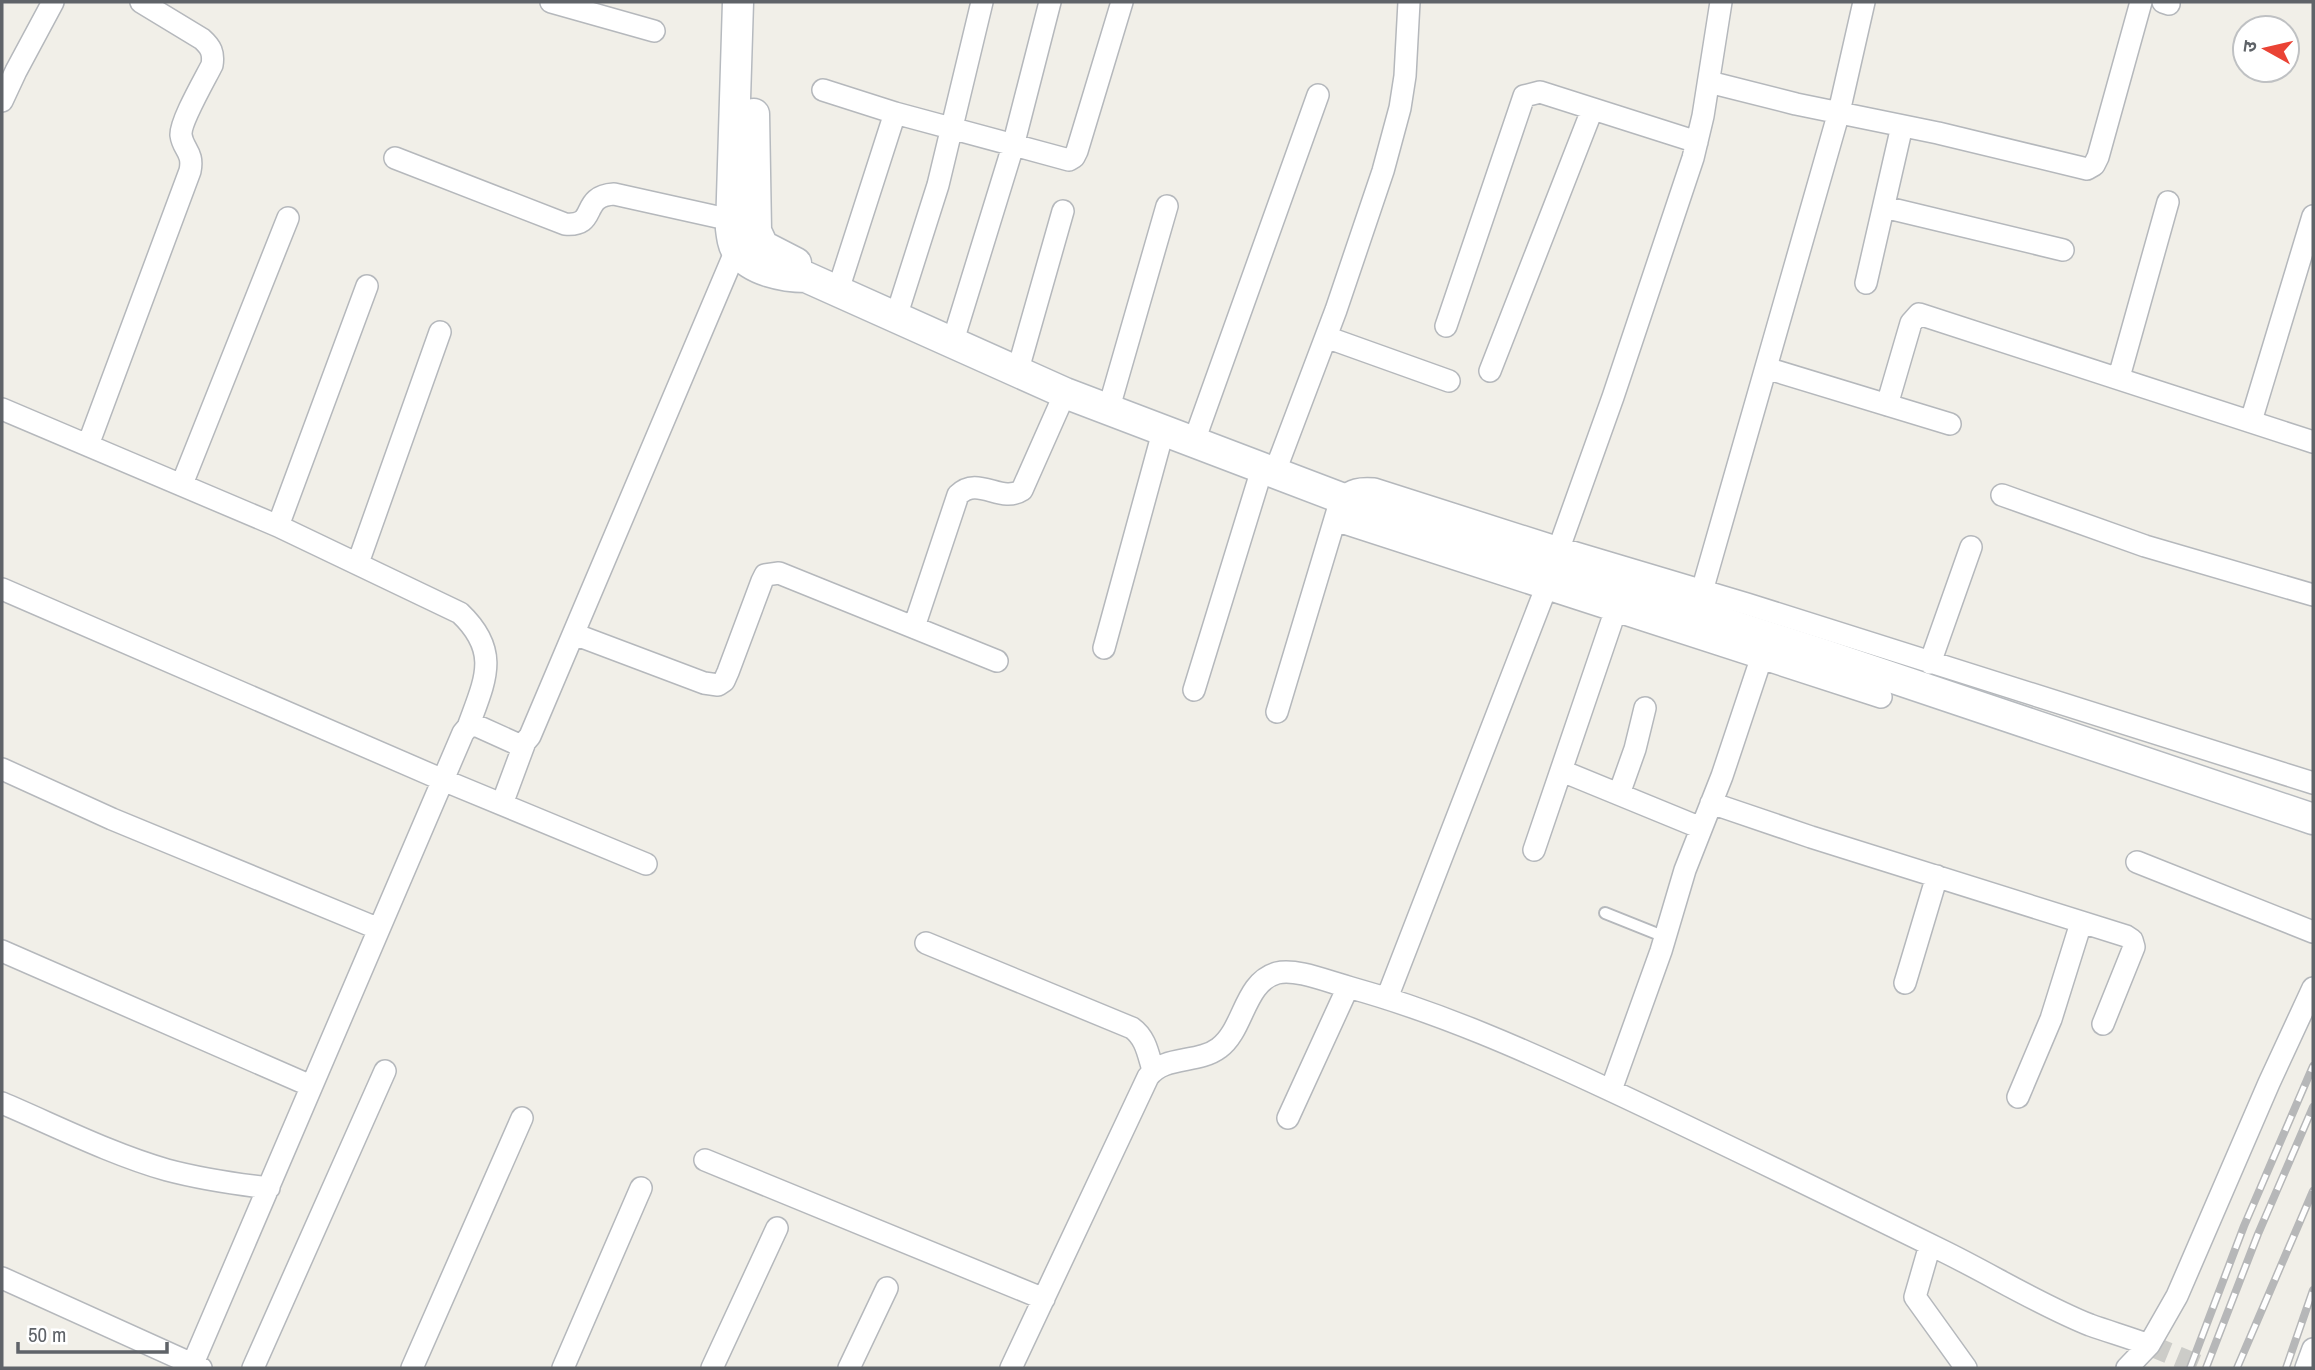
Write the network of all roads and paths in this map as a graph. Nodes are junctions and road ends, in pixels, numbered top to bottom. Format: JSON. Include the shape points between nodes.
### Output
{"nodes":[{"id":1,"x":53,"y":2,"type":"edge"},
{"id":2,"x":141,"y":2,"type":"edge"},
{"id":3,"x":553,"y":2,"type":"edge"},
{"id":4,"x":738,"y":2,"type":"edge"},
{"id":5,"x":755,"y":2,"type":"edge"},
{"id":6,"x":982,"y":2,"type":"edge"},
{"id":7,"x":1050,"y":2,"type":"edge"},
{"id":8,"x":1122,"y":2,"type":"edge"},
{"id":9,"x":1409,"y":2,"type":"edge"},
{"id":10,"x":1721,"y":2,"type":"edge"},
{"id":11,"x":1864,"y":2,"type":"edge"},
{"id":12,"x":2141,"y":2,"type":"edge"},
{"id":13,"x":654,"y":31,"type":"dead end"},
{"id":14,"x":1709,"y":82,"type":"junction"},
{"id":15,"x":823,"y":90,"type":"dead end"},
{"id":16,"x":1318,"y":95,"type":"dead end"},
{"id":17,"x":2,"y":101,"type":"edge"},
{"id":18,"x":1592,"y":110,"type":"junction"},
{"id":19,"x":1839,"y":112,"type":"junction"},
{"id":20,"x":895,"y":113,"type":"junction"},
{"id":21,"x":1902,"y":126,"type":"junction"},
{"id":22,"x":951,"y":129,"type":"junction"},
{"id":23,"x":1697,"y":142,"type":"junction"},
{"id":24,"x":1013,"y":146,"type":"junction"},
{"id":25,"x":395,"y":158,"type":"dead end"},
{"id":26,"x":2168,"y":202,"type":"dead end"},
{"id":27,"x":1167,"y":206,"type":"dead end"},
{"id":28,"x":1884,"y":207,"type":"junction"},
{"id":29,"x":1063,"y":211,"type":"dead end"},
{"id":30,"x":2313,"y":216,"type":"edge"},
{"id":31,"x":288,"y":218,"type":"dead end"},
{"id":32,"x":743,"y":223,"type":"junction"},
{"id":33,"x":736,"y":250,"type":"junction"},
{"id":34,"x":2063,"y":250,"type":"dead end"},
{"id":35,"x":806,"y":277,"type":"junction"},
{"id":36,"x":1866,"y":283,"type":"dead end"},
{"id":37,"x":367,"y":286,"type":"dead end"},
{"id":38,"x":838,"y":290,"type":"junction"},
{"id":39,"x":896,"y":317,"type":"junction"},
{"id":40,"x":1446,"y":326,"type":"dead end"},
{"id":41,"x":440,"y":332,"type":"dead end"},
{"id":42,"x":1326,"y":337,"type":"junction"},
{"id":43,"x":952,"y":344,"type":"junction"},
{"id":44,"x":1766,"y":368,"type":"junction"},
{"id":45,"x":1490,"y":371,"type":"dead end"},
{"id":46,"x":1017,"y":373,"type":"junction"},
{"id":47,"x":2119,"y":377,"type":"junction"},
{"id":48,"x":1449,"y":381,"type":"dead end"},
{"id":49,"x":1065,"y":394,"type":"junction"},
{"id":50,"x":1887,"y":405,"type":"junction"},
{"id":51,"x":2,"y":409,"type":"edge"},
{"id":52,"x":1108,"y":411,"type":"junction"},
{"id":53,"x":2251,"y":421,"type":"junction"},
{"id":54,"x":1950,"y":424,"type":"dead end"},
{"id":55,"x":1163,"y":432,"type":"junction"},
{"id":56,"x":2313,"y":442,"type":"edge"},
{"id":57,"x":1193,"y":443,"type":"junction"},
{"id":58,"x":88,"y":446,"type":"junction"},
{"id":59,"x":1268,"y":472,"type":"junction"},
{"id":60,"x":181,"y":484,"type":"junction"},
{"id":61,"x":2002,"y":495,"type":"dead end"},
{"id":62,"x":1338,"y":510,"type":"junction"},
{"id":63,"x":278,"y":526,"type":"junction"},
{"id":64,"x":1971,"y":547,"type":"dead end"},
{"id":65,"x":1559,"y":548,"type":"junction"},
{"id":66,"x":358,"y":563,"type":"junction"},
{"id":67,"x":1546,"y":588,"type":"junction"},
{"id":68,"x":2,"y":589,"type":"edge"},
{"id":69,"x":1702,"y":590,"type":"junction"},
{"id":70,"x":2313,"y":595,"type":"edge"},
{"id":71,"x":1615,"y":612,"type":"junction"},
{"id":72,"x":914,"y":627,"type":"junction"},
{"id":73,"x":574,"y":634,"type":"junction"},
{"id":74,"x":1104,"y":648,"type":"dead end"},
{"id":75,"x":1761,"y":659,"type":"junction"},
{"id":76,"x":997,"y":661,"type":"dead end"},
{"id":77,"x":1930,"y":663,"type":"junction"},
{"id":78,"x":1194,"y":690,"type":"dead end"},
{"id":79,"x":1881,"y":697,"type":"dead end"},
{"id":80,"x":1646,"y":708,"type":"dead end"},
{"id":81,"x":1277,"y":712,"type":"dead end"},
{"id":82,"x":485,"y":731,"type":"junction"},
{"id":83,"x":525,"y":742,"type":"junction"},
{"id":84,"x":2,"y":769,"type":"edge"},
{"id":85,"x":1562,"y":771,"type":"junction"},
{"id":86,"x":2313,"y":783,"type":"edge"},
{"id":87,"x":461,"y":787,"type":"junction"},
{"id":88,"x":1619,"y":794,"type":"junction"},
{"id":89,"x":1711,"y":803,"type":"junction"},
{"id":90,"x":502,"y":804,"type":"junction"},
{"id":91,"x":2313,"y":819,"type":"edge"},
{"id":92,"x":1701,"y":828,"type":"junction"},
{"id":93,"x":1534,"y":850,"type":"dead end"},
{"id":94,"x":2137,"y":862,"type":"dead end"},
{"id":95,"x":646,"y":864,"type":"dead end"},
{"id":96,"x":1937,"y":876,"type":"junction"},
{"id":97,"x":1605,"y":913,"type":"dead end"},
{"id":98,"x":2081,"y":923,"type":"junction"},
{"id":99,"x":379,"y":929,"type":"junction"},
{"id":100,"x":2313,"y":932,"type":"edge"},
{"id":101,"x":1665,"y":937,"type":"junction"},
{"id":102,"x":926,"y":943,"type":"dead end"},
{"id":103,"x":2,"y":951,"type":"edge"},
{"id":104,"x":1905,"y":983,"type":"dead end"},
{"id":105,"x":1348,"y":987,"type":"junction"},
{"id":106,"x":2313,"y":988,"type":"edge"},
{"id":107,"x":1387,"y":998,"type":"junction"},
{"id":108,"x":2103,"y":1024,"type":"dead end"},
{"id":109,"x":1153,"y":1070,"type":"junction"},
{"id":110,"x":385,"y":1071,"type":"dead end"},
{"id":111,"x":311,"y":1086,"type":"junction"},
{"id":112,"x":1611,"y":1090,"type":"junction"},
{"id":113,"x":2018,"y":1097,"type":"dead end"},
{"id":114,"x":2,"y":1103,"type":"edge"},
{"id":115,"x":522,"y":1118,"type":"dead end"},
{"id":116,"x":1288,"y":1118,"type":"dead end"},
{"id":117,"x":705,"y":1160,"type":"dead end"},
{"id":118,"x":269,"y":1188,"type":"junction"},
{"id":119,"x":641,"y":1188,"type":"dead end"},
{"id":120,"x":777,"y":1228,"type":"dead end"},
{"id":121,"x":1930,"y":1245,"type":"junction"},
{"id":122,"x":2,"y":1279,"type":"edge"},
{"id":123,"x":887,"y":1288,"type":"dead end"},
{"id":124,"x":1044,"y":1298,"type":"junction"},
{"id":125,"x":2149,"y":1345,"type":"junction"},
{"id":126,"x":2313,"y":1349,"type":"edge"},
{"id":127,"x":195,"y":1367,"type":"edge"},
{"id":128,"x":253,"y":1368,"type":"edge"},
{"id":129,"x":412,"y":1368,"type":"edge"},
{"id":130,"x":563,"y":1368,"type":"edge"},
{"id":131,"x":712,"y":1368,"type":"edge"},
{"id":132,"x":849,"y":1368,"type":"edge"},
{"id":133,"x":1011,"y":1368,"type":"edge"},
{"id":134,"x":1966,"y":1368,"type":"edge"},
{"id":135,"x":2127,"y":1368,"type":"edge"},
{"id":136,"x":2306,"y":1368,"type":"edge"}],
"edges":[{"from":1,"to":17,"type":"street"},
{"from":2,"to":58,"type":"street","via":[[210,46],[212,65],[181,127],[192,162],[190,170]]},
{"from":3,"to":13,"type":"street"},
{"from":4,"to":32,"type":"street"},
{"from":5,"to":32,"type":"street"},
{"from":6,"to":22,"type":"street"},
{"from":7,"to":24,"type":"street"},
{"from":8,"to":24,"type":"street","via":[[1074,157],[1061,159]]},
{"from":9,"to":42,"type":"street","via":[[1405,76],[1394,133]]},
{"from":10,"to":14,"type":"street"},
{"from":11,"to":19,"type":"street"},
{"from":12,"to":21,"type":"street","via":[[2098,157],[2087,169]]},
{"from":14,"to":19,"type":"street"},
{"from":14,"to":23,"type":"street"},
{"from":15,"to":20,"type":"street"},
{"from":16,"to":57,"type":"street"},
{"from":18,"to":23,"type":"street"},
{"from":18,"to":40,"type":"street","via":[[1540,92],[1524,96]]},
{"from":18,"to":45,"type":"street"},
{"from":19,"to":21,"type":"street"},
{"from":19,"to":44,"type":"street"},
{"from":20,"to":22,"type":"street"},
{"from":20,"to":38,"type":"street"},
{"from":21,"to":28,"type":"street"},
{"from":22,"to":24,"type":"street"},
{"from":22,"to":39,"type":"street"},
{"from":23,"to":65,"type":"street"},
{"from":24,"to":43,"type":"street"},
{"from":25,"to":32,"type":"street","via":[[565,224],[583,221],[594,200],[603,194]]},
{"from":26,"to":47,"type":"street"},
{"from":27,"to":52,"type":"street"},
{"from":28,"to":34,"type":"street"},
{"from":28,"to":36,"type":"street"},
{"from":29,"to":46,"type":"street"},
{"from":30,"to":53,"type":"street"},
{"from":31,"to":60,"type":"street"},
{"from":32,"to":33,"type":"street","via":[[732,241]]},
{"from":32,"to":35,"type":"street","via":[[763,246],[796,263]]},
{"from":33,"to":35,"type":"street","via":[[758,266],[784,276]]},
{"from":33,"to":73,"type":"street"},
{"from":35,"to":38,"type":"street"},
{"from":37,"to":63,"type":"street"},
{"from":38,"to":39,"type":"street"},
{"from":39,"to":43,"type":"street"},
{"from":41,"to":66,"type":"street"},
{"from":42,"to":48,"type":"street"},
{"from":42,"to":59,"type":"street"},
{"from":43,"to":46,"type":"street"},
{"from":44,"to":50,"type":"street"},
{"from":44,"to":69,"type":"street"},
{"from":46,"to":49,"type":"street"},
{"from":47,"to":50,"type":"street","via":[[1919,314],[1911,323]]},
{"from":47,"to":53,"type":"street"},
{"from":49,"to":52,"type":"street"},
{"from":49,"to":72,"type":"street","via":[[1022,490],[1009,494],[971,486],[958,495]]},
{"from":50,"to":54,"type":"street"},
{"from":51,"to":58,"type":"street"},
{"from":52,"to":55,"type":"street"},
{"from":53,"to":56,"type":"street"},
{"from":55,"to":57,"type":"street"},
{"from":55,"to":74,"type":"street"},
{"from":57,"to":59,"type":"street"},
{"from":58,"to":60,"type":"street"},
{"from":59,"to":62,"type":"street"},
{"from":59,"to":78,"type":"street"},
{"from":60,"to":63,"type":"street"},
{"from":61,"to":70,"type":"street","via":[[2145,546]]},
{"from":62,"to":65,"type":"street","via":[[1350,491],[1374,489]]},
{"from":62,"to":67,"type":"street"},
{"from":62,"to":81,"type":"street"},
{"from":62,"to":91,"type":"street","via":[[1383,514]]},
{"from":63,"to":66,"type":"street"},
{"from":64,"to":77,"type":"street"},
{"from":65,"to":69,"type":"street"},
{"from":66,"to":82,"type":"street","via":[[460,613],[474,626],[486,654]]},
{"from":67,"to":71,"type":"street"},
{"from":67,"to":107,"type":"street"},
{"from":68,"to":87,"type":"street"},
{"from":69,"to":77,"type":"street"},
{"from":71,"to":75,"type":"street"},
{"from":71,"to":85,"type":"street"},
{"from":72,"to":73,"type":"street","via":[[772,573],[762,581],[728,672],[718,685]]},
{"from":72,"to":76,"type":"street"},
{"from":73,"to":83,"type":"street"},
{"from":75,"to":79,"type":"street"},
{"from":75,"to":89,"type":"street"},
{"from":77,"to":86,"type":"street"},
{"from":80,"to":88,"type":"street"},
{"from":82,"to":83,"type":"street","via":[[517,744]]},
{"from":82,"to":87,"type":"street","via":[[463,733]]},
{"from":83,"to":90,"type":"street"},
{"from":84,"to":99,"type":"street"},
{"from":85,"to":88,"type":"street"},
{"from":85,"to":93,"type":"street"},
{"from":87,"to":90,"type":"street"},
{"from":87,"to":99,"type":"street"},
{"from":88,"to":92,"type":"street"},
{"from":89,"to":92,"type":"street"},
{"from":89,"to":96,"type":"street"},
{"from":90,"to":95,"type":"street"},
{"from":92,"to":101,"type":"street"},
{"from":94,"to":100,"type":"street"},
{"from":96,"to":98,"type":"street"},
{"from":96,"to":104,"type":"street"},
{"from":97,"to":101,"type":"lane"},
{"from":98,"to":108,"type":"street","via":[[2133,940],[2132,955]]},
{"from":98,"to":113,"type":"street","via":[[2051,1019]]},
{"from":99,"to":111,"type":"street"},
{"from":101,"to":112,"type":"street"},
{"from":102,"to":109,"type":"street","via":[[1132,1028],[1140,1033]]},
{"from":103,"to":111,"type":"street"},
{"from":105,"to":107,"type":"street"},
{"from":105,"to":109,"type":"street","via":[[1311,976],[1278,973],[1255,990],[1220,1048]]},
{"from":105,"to":116,"type":"street"},
{"from":106,"to":125,"type":"street","via":[[2177,1296]]},
{"from":107,"to":112,"type":"street"},
{"from":109,"to":124,"type":"street"},
{"from":110,"to":128,"type":"street"},
{"from":111,"to":118,"type":"street"},
{"from":112,"to":121,"type":"street"},
{"from":114,"to":118,"type":"street","via":[[164,1169]]},
{"from":115,"to":129,"type":"street"},
{"from":117,"to":124,"type":"street"},
{"from":118,"to":127,"type":"street"},
{"from":119,"to":130,"type":"street"},
{"from":120,"to":131,"type":"street"},
{"from":121,"to":125,"type":"street","via":[[2089,1324]]},
{"from":121,"to":134,"type":"street","via":[[1915,1297]]},
{"from":122,"to":127,"type":"street"},
{"from":123,"to":132,"type":"street"},
{"from":124,"to":133,"type":"street"},
{"from":125,"to":135,"type":"street"},
{"from":126,"to":136,"type":"street"}]}
